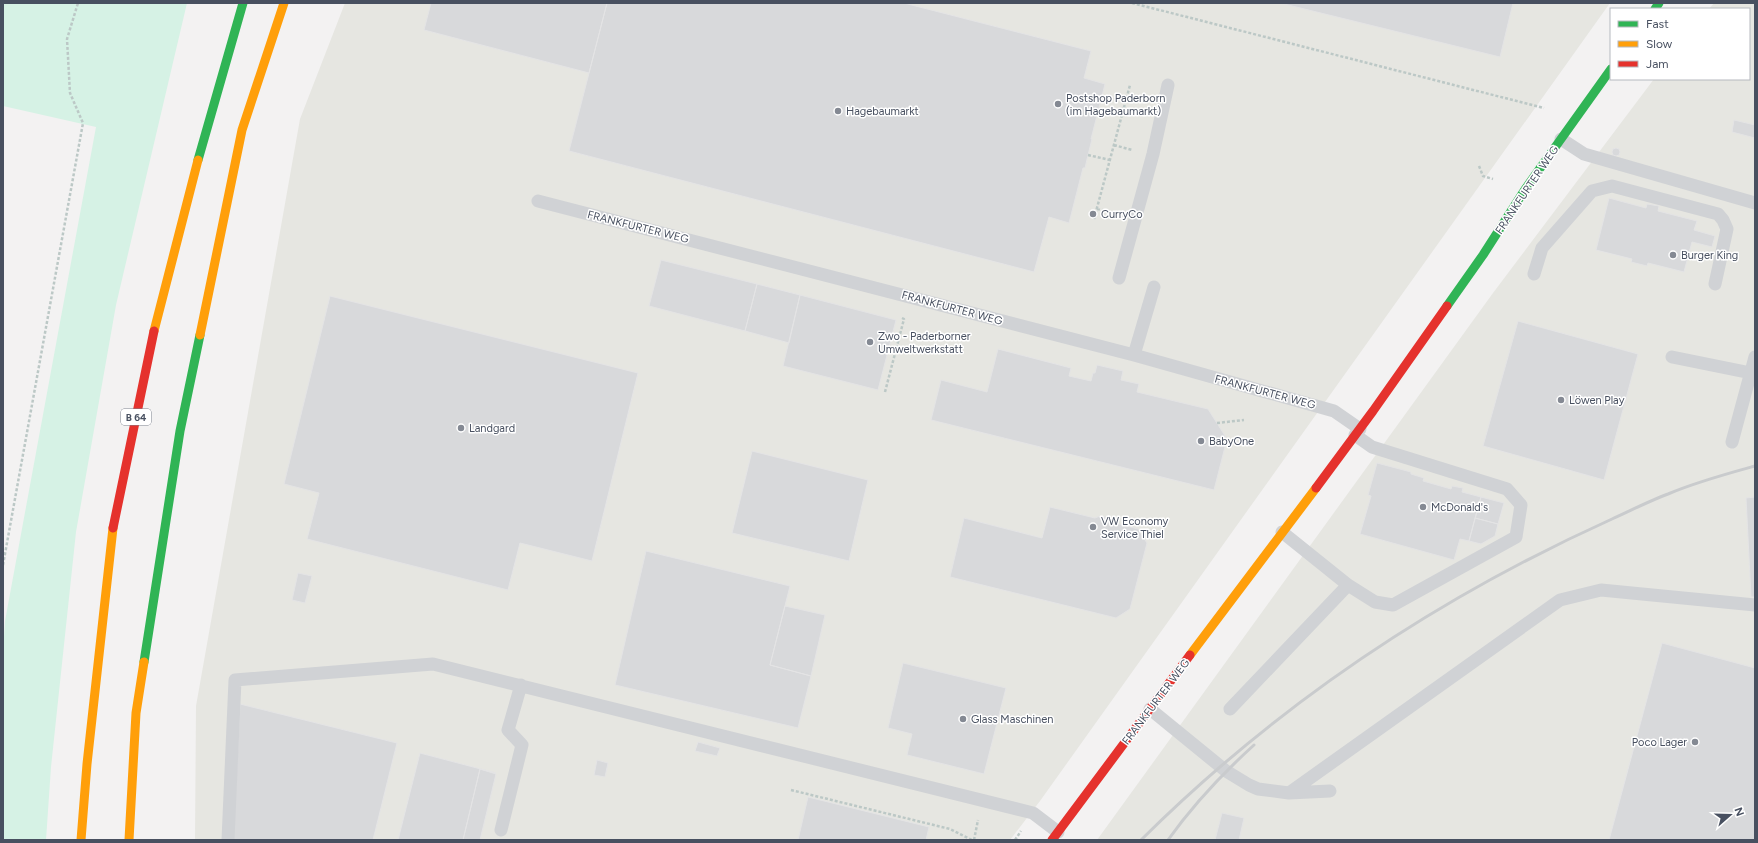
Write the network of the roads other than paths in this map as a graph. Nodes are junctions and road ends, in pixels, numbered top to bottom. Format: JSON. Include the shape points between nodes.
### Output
{"nodes":[{"id":1,"x":243,"y":3,"type":"edge"},
{"id":2,"x":284,"y":3,"type":"edge"},
{"id":3,"x":1610,"y":70,"type":"edge"},
{"id":4,"x":1168,"y":85,"type":"dead end"},
{"id":5,"x":1561,"y":139,"type":"junction"},
{"id":6,"x":538,"y":201,"type":"dead end"},
{"id":7,"x":1755,"y":203,"type":"edge"},
{"id":8,"x":1534,"y":274,"type":"dead end"},
{"id":9,"x":1119,"y":278,"type":"dead end"},
{"id":10,"x":1715,"y":284,"type":"dead end"},
{"id":11,"x":1154,"y":287,"type":"dead end"},
{"id":12,"x":1134,"y":355,"type":"junction"},
{"id":13,"x":1755,"y":357,"type":"edge"},
{"id":14,"x":1672,"y":358,"type":"dead end"},
{"id":15,"x":1751,"y":373,"type":"junction"},
{"id":16,"x":1750,"y":395,"type":"edge"},
{"id":17,"x":1358,"y":432,"type":"junction"},
{"id":18,"x":1732,"y":442,"type":"dead end"},
{"id":19,"x":1282,"y":532,"type":"junction"},
{"id":20,"x":1348,"y":585,"type":"junction"},
{"id":21,"x":1755,"y":605,"type":"edge"},
{"id":22,"x":521,"y":685,"type":"junction"},
{"id":23,"x":1150,"y":709,"type":"junction"},
{"id":24,"x":1230,"y":709,"type":"dead end"},
{"id":25,"x":1330,"y":791,"type":"dead end"},
{"id":26,"x":1289,"y":793,"type":"junction"},
{"id":27,"x":501,"y":830,"type":"dead end"},
{"id":28,"x":1055,"y":836,"type":"edge"},
{"id":29,"x":81,"y":840,"type":"edge"},
{"id":30,"x":129,"y":840,"type":"edge"},
{"id":31,"x":228,"y":840,"type":"edge"}],
"edges":[{"from":1,"to":29,"type":"main road","number":"B 64","via":[[207,126],[158,313],[111,536]]},
{"from":2,"to":30,"type":"main road","via":[[242,130],[180,431],[136,713]]},
{"from":3,"to":5,"type":"main road","name":"FRANKFURTER WEG"},
{"from":4,"to":9,"type":"lane","via":[[1153,154]]},
{"from":5,"to":7,"type":"lane","via":[[1584,154]]},
{"from":5,"to":17,"type":"main road","name":"FRANKFURTER WEG"},
{"from":6,"to":12,"type":"lane","name":"FRANKFURTER WEG"},
{"from":8,"to":10,"type":"lane","via":[[1542,248],[1592,191],[1612,186],[1718,214],[1727,229]]},
{"from":11,"to":12,"type":"lane"},
{"from":12,"to":17,"type":"lane","name":"FRANKFURTER WEG","via":[[1334,411]]},
{"from":13,"to":15,"type":"lane"},
{"from":14,"to":15,"type":"lane"},
{"from":15,"to":16,"type":"lane"},
{"from":16,"to":18,"type":"lane"},
{"from":17,"to":19,"type":"main road","name":"FRANKFURTER WEG"},
{"from":17,"to":20,"type":"lane","via":[[1372,447],[1507,489],[1521,505],[1516,538],[1393,605],[1374,602]]},
{"from":19,"to":20,"type":"lane"},
{"from":19,"to":23,"type":"main road","name":"FRANKFURTER WEG"},
{"from":20,"to":24,"type":"lane"},
{"from":21,"to":26,"type":"lane","via":[[1601,590],[1560,600]]},
{"from":22,"to":27,"type":"lane","via":[[508,730],[522,745]]},
{"from":22,"to":28,"type":"lane","via":[[1033,813]]},
{"from":22,"to":31,"type":"lane","via":[[433,664],[236,680]]},
{"from":23,"to":26,"type":"lane","via":[[1226,771],[1258,789]]},
{"from":23,"to":28,"type":"main road","name":"FRANKFURTER WEG"},
{"from":25,"to":26,"type":"lane"}]}
